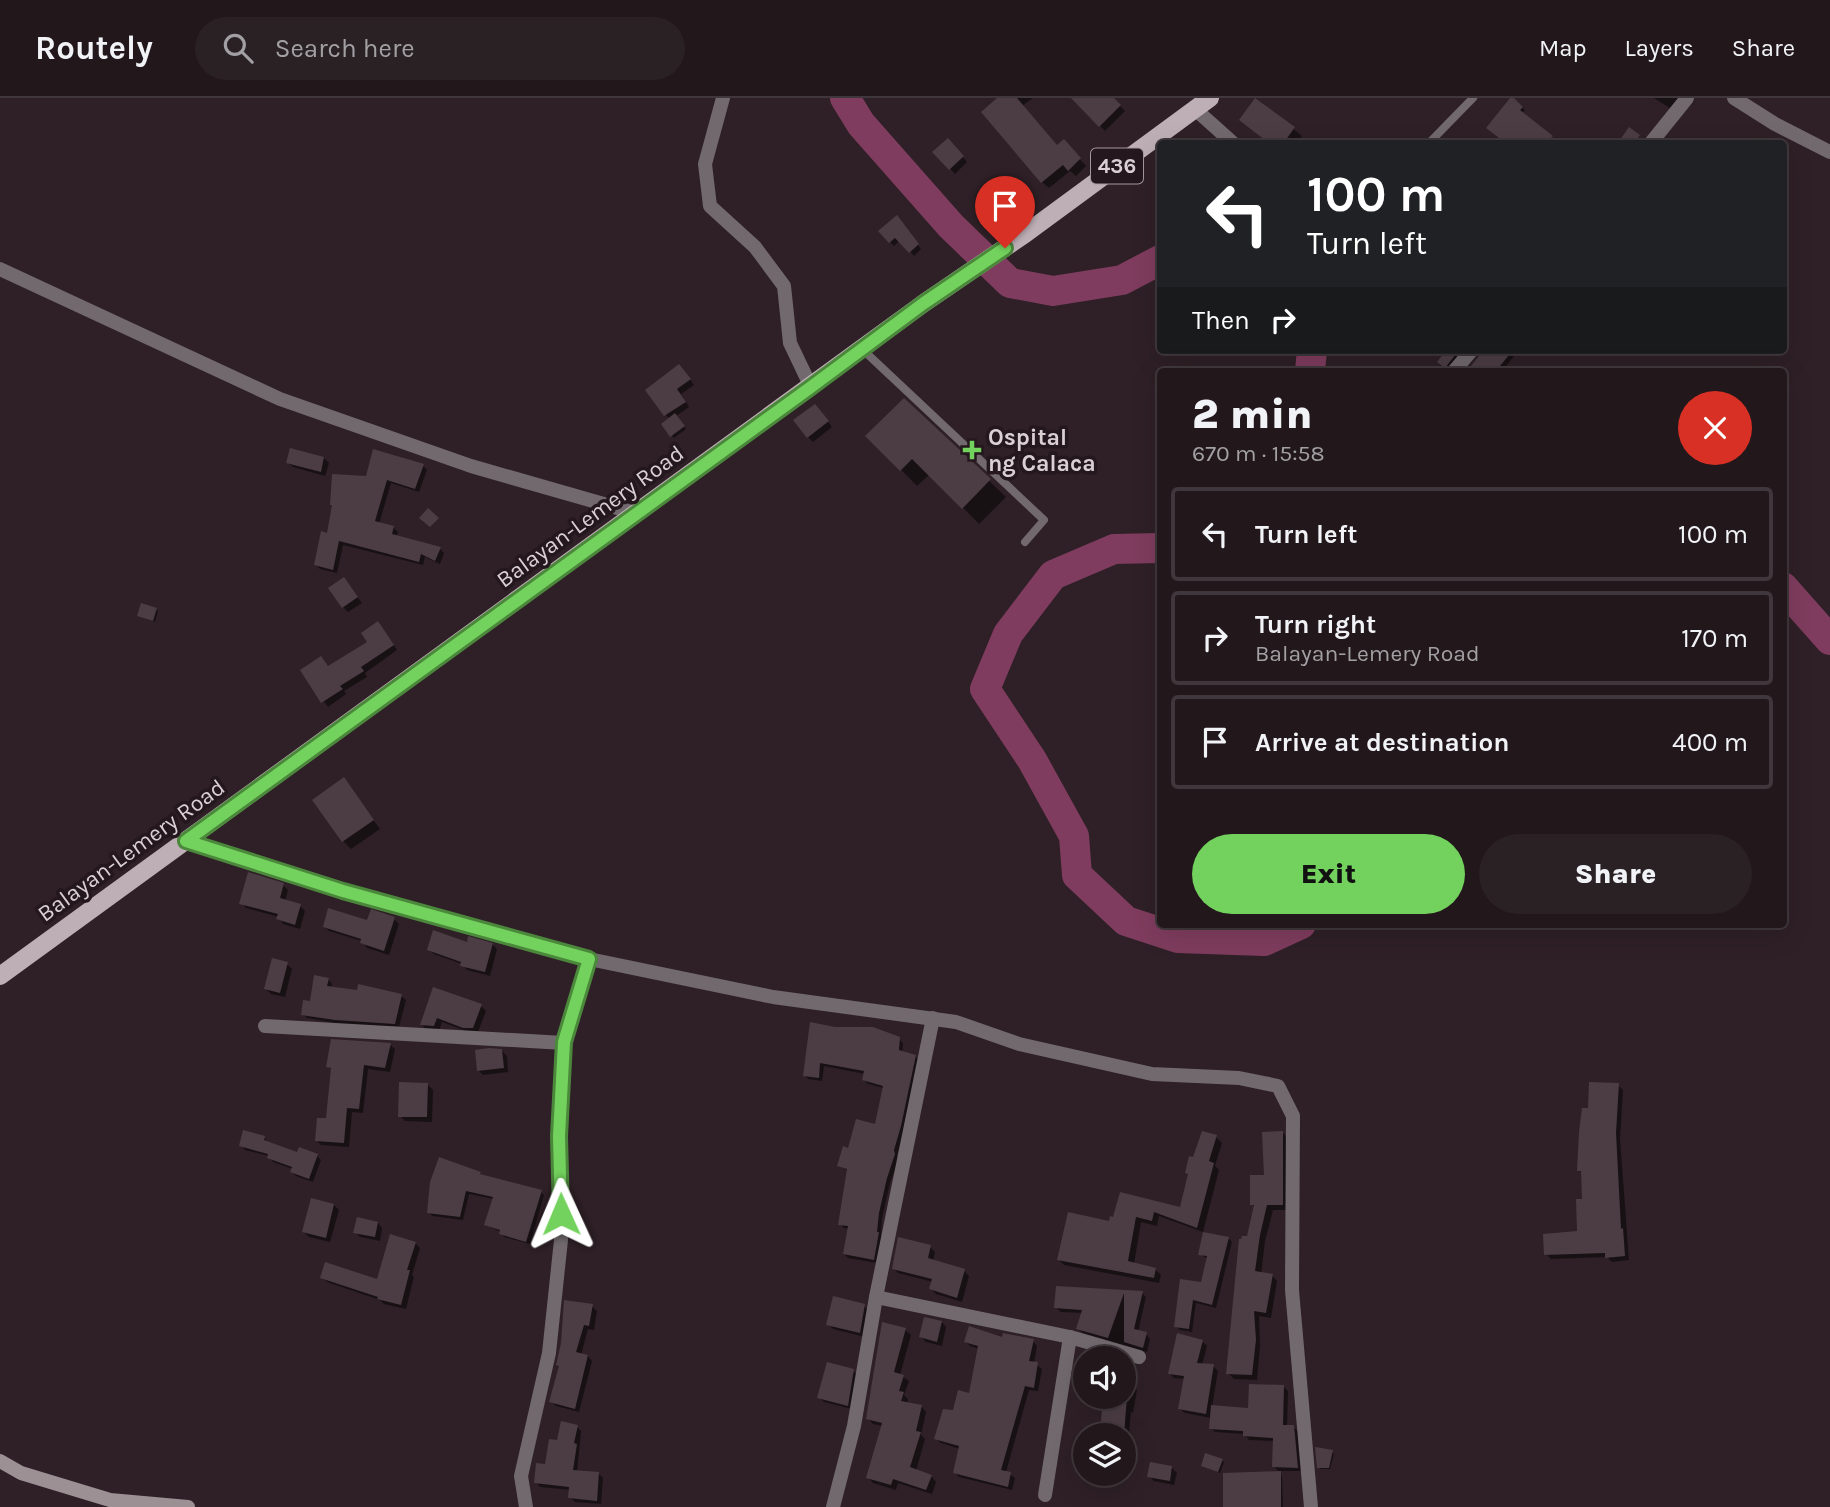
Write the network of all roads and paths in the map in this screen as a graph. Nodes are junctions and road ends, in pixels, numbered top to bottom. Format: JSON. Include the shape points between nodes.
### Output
{"nodes":[{"id":1,"x":723,"y":98,"type":"edge"},
{"id":2,"x":1210,"y":98,"type":"edge"},
{"id":3,"x":1473,"y":98,"type":"edge"},
{"id":4,"x":1687,"y":98,"type":"edge"},
{"id":5,"x":1734,"y":98,"type":"edge"},
{"id":6,"x":1195,"y":109,"type":"junction"},
{"id":7,"x":1230,"y":140,"type":"edge"},
{"id":8,"x":1432,"y":140,"type":"edge"},
{"id":9,"x":1653,"y":140,"type":"edge"},
{"id":10,"x":1830,"y":152,"type":"edge"},
{"id":11,"x":0,"y":270,"type":"edge"},
{"id":12,"x":862,"y":349,"type":"junction"},
{"id":13,"x":1469,"y":354,"type":"edge"},
{"id":14,"x":1457,"y":368,"type":"edge"},
{"id":15,"x":811,"y":387,"type":"junction"},
{"id":16,"x":635,"y":513,"type":"junction"},
{"id":17,"x":1025,"y":542,"type":"dead end"},
{"id":18,"x":186,"y":841,"type":"junction"},
{"id":19,"x":589,"y":959,"type":"junction"},
{"id":20,"x":0,"y":976,"type":"edge"},
{"id":21,"x":933,"y":1018,"type":"junction"},
{"id":22,"x":265,"y":1026,"type":"dead end"},
{"id":23,"x":564,"y":1042,"type":"junction"},
{"id":24,"x":876,"y":1297,"type":"junction"},
{"id":25,"x":1070,"y":1337,"type":"junction"},
{"id":26,"x":1139,"y":1357,"type":"dead end"},
{"id":27,"x":0,"y":1461,"type":"edge"},
{"id":28,"x":1045,"y":1495,"type":"dead end"},
{"id":29,"x":188,"y":1507,"type":"edge"},
{"id":30,"x":526,"y":1507,"type":"edge"},
{"id":31,"x":833,"y":1507,"type":"edge"},
{"id":32,"x":1311,"y":1507,"type":"edge"}],
"edges":[{"from":1,"to":15,"type":"street","via":[[705,163],[710,206],[755,247],[783,286],[789,343]]},
{"from":2,"to":6,"type":"main road","name":"Balayan-Lemery Road","number":"436"},
{"from":3,"to":8,"type":"lane"},
{"from":4,"to":9,"type":"street"},
{"from":5,"to":10,"type":"street"},
{"from":6,"to":7,"type":"street"},
{"from":6,"to":12,"type":"main road","name":"Balayan-Lemery Road","number":"436"},
{"from":11,"to":16,"type":"street","via":[[280,399],[471,466]]},
{"from":12,"to":15,"type":"main road","name":"Balayan-Lemery Road","number":"436"},
{"from":12,"to":17,"type":"lane","via":[[1044,520]]},
{"from":13,"to":14,"type":"street"},
{"from":15,"to":16,"type":"main road","name":"Balayan-Lemery Road","number":"436"},
{"from":16,"to":18,"type":"main road","name":"Balayan-Lemery Road","number":"436"},
{"from":18,"to":19,"type":"street","via":[[388,904]]},
{"from":18,"to":20,"type":"main road","name":"Balayan-Lemery Road","number":"436"},
{"from":19,"to":21,"type":"street","via":[[773,997]]},
{"from":19,"to":23,"type":"street"},
{"from":21,"to":24,"type":"street"},
{"from":21,"to":32,"type":"street","via":[[1019,1044],[1152,1074],[1239,1078],[1278,1086],[1293,1116],[1292,1290]]},
{"from":22,"to":23,"type":"street"},
{"from":23,"to":30,"type":"street","via":[[559,1136],[561,1240],[549,1353],[521,1476]]},
{"from":24,"to":25,"type":"street"},
{"from":24,"to":31,"type":"street","via":[[854,1426]]},
{"from":25,"to":26,"type":"street"},
{"from":25,"to":28,"type":"street"},
{"from":27,"to":29,"type":"street","via":[[20,1473],[110,1500]]}]}
